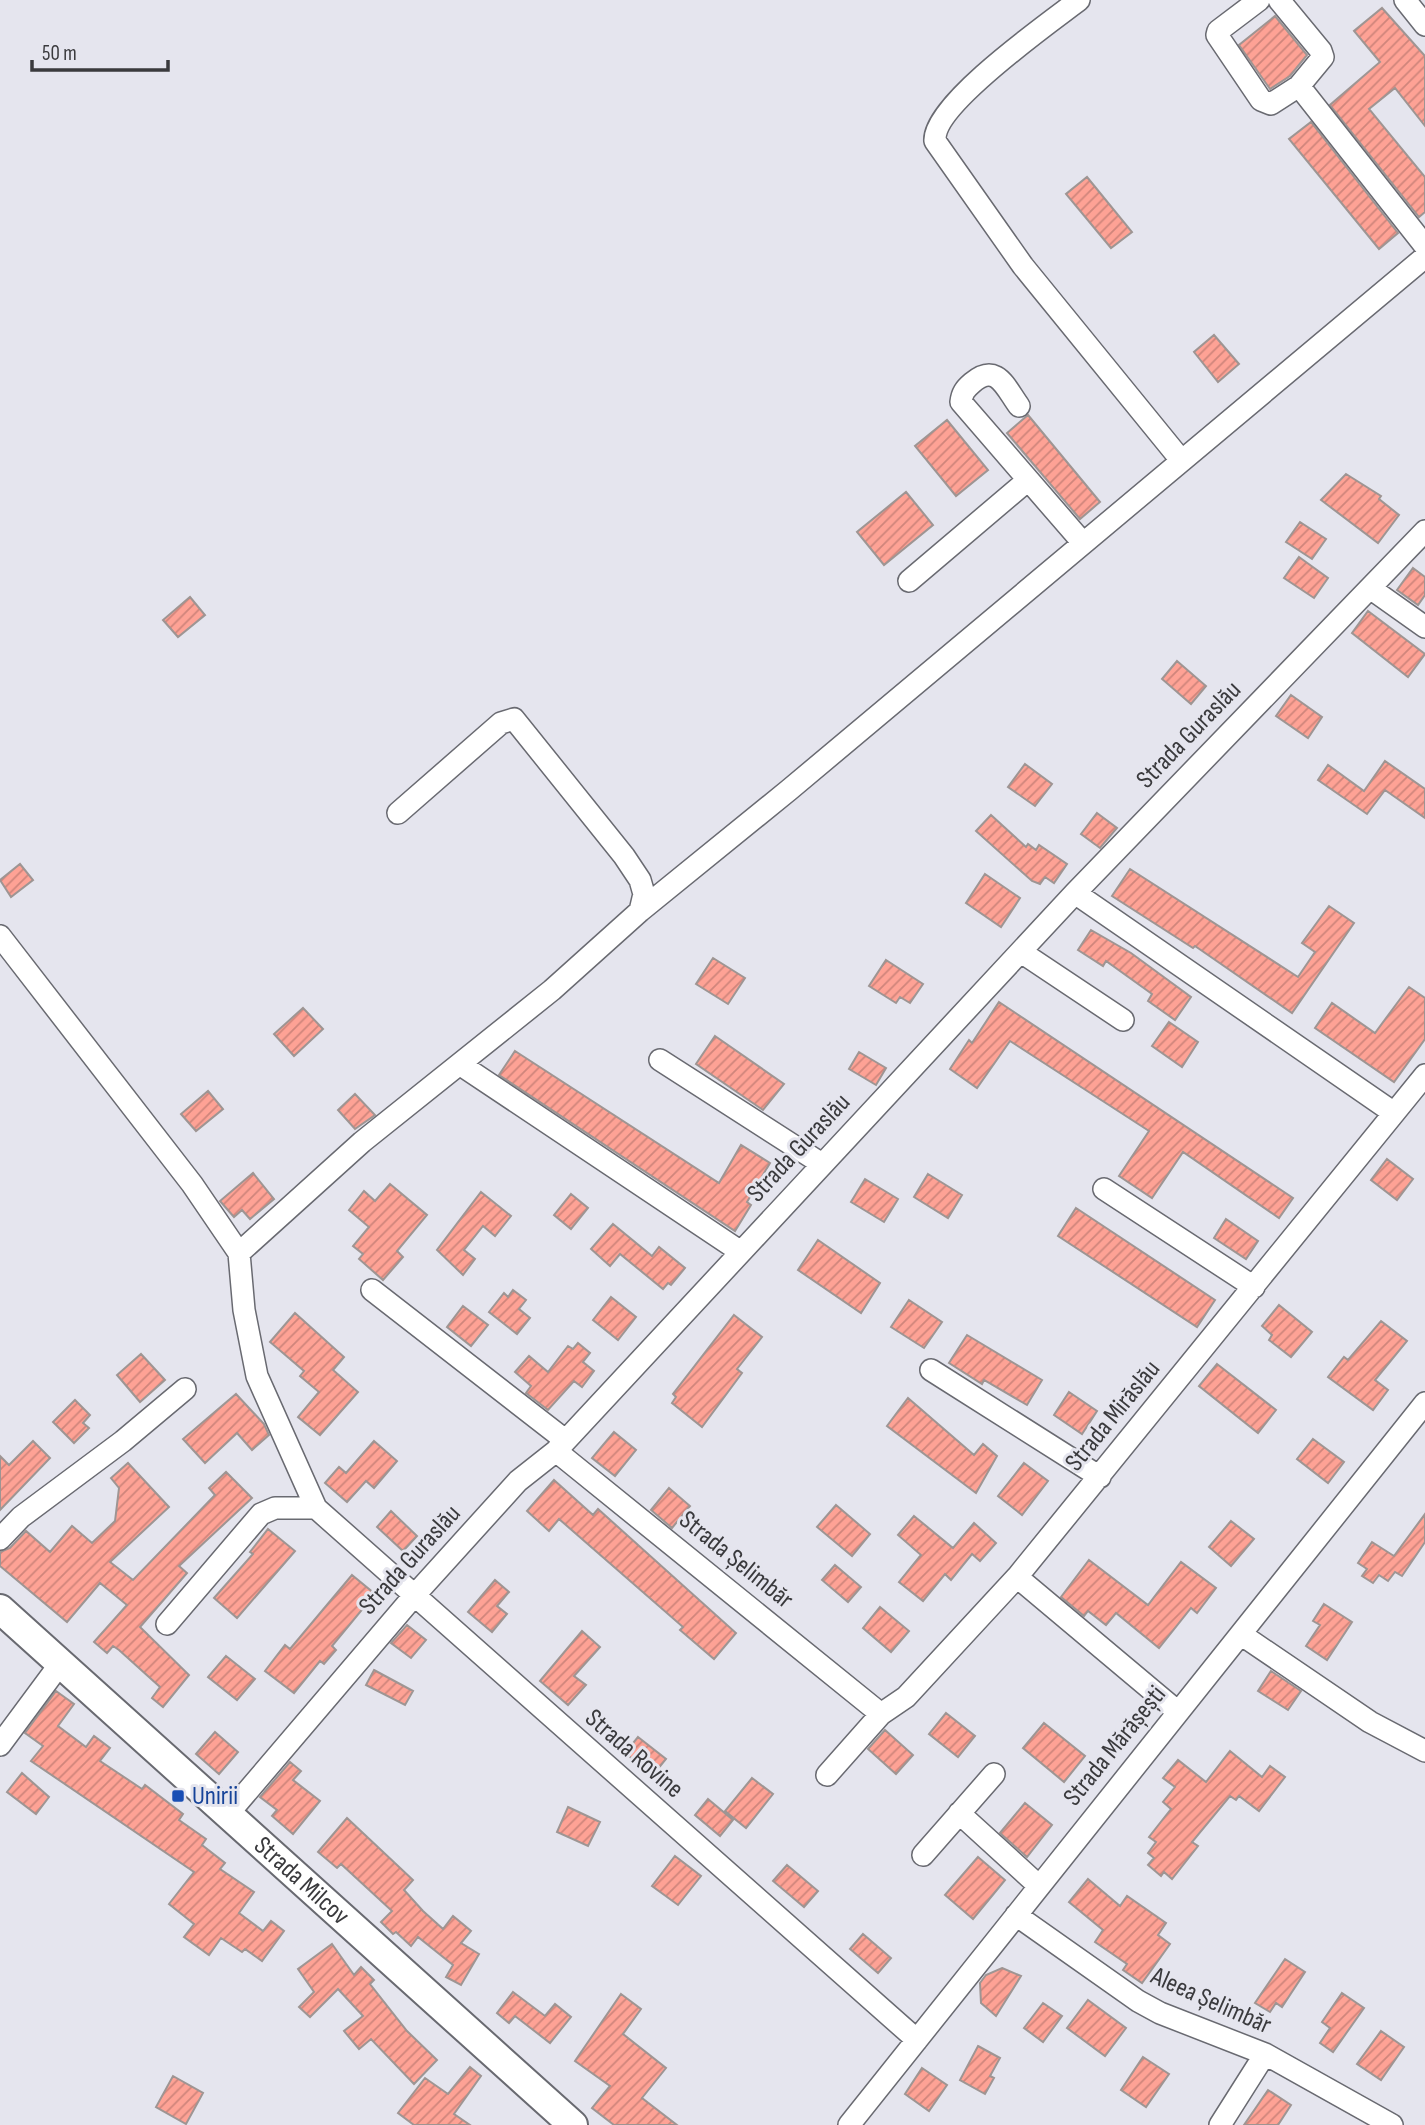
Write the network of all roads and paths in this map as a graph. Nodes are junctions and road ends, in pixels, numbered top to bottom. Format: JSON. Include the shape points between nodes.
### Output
{"nodes":[{"id":1,"x":1079,"y":0,"type":"edge"},
{"id":2,"x":1259,"y":0,"type":"edge"},
{"id":3,"x":1279,"y":0,"type":"edge"},
{"id":4,"x":1405,"y":0,"type":"edge"},
{"id":5,"x":1233,"y":7,"type":"edge"},
{"id":6,"x":1425,"y":25,"type":"edge"},
{"id":7,"x":1299,"y":86,"type":"junction"},
{"id":8,"x":1425,"y":247,"type":"edge"},
{"id":9,"x":1425,"y":257,"type":"edge"},
{"id":10,"x":1019,"y":406,"type":"dead end"},
{"id":11,"x":1181,"y":460,"type":"junction"},
{"id":12,"x":1028,"y":480,"type":"junction"},
{"id":13,"x":1425,"y":531,"type":"edge"},
{"id":14,"x":1083,"y":543,"type":"junction"},
{"id":15,"x":909,"y":581,"type":"dead end"},
{"id":16,"x":1370,"y":588,"type":"junction"},
{"id":17,"x":1425,"y":627,"type":"edge"},
{"id":18,"x":398,"y":813,"type":"dead end"},
{"id":19,"x":1075,"y":893,"type":"junction"},
{"id":20,"x":640,"y":911,"type":"junction"},
{"id":21,"x":0,"y":936,"type":"edge"},
{"id":22,"x":1021,"y":952,"type":"junction"},
{"id":23,"x":1123,"y":1020,"type":"dead end"},
{"id":24,"x":660,"y":1059,"type":"dead end"},
{"id":25,"x":461,"y":1065,"type":"junction"},
{"id":26,"x":1425,"y":1076,"type":"edge"},
{"id":27,"x":1394,"y":1114,"type":"junction"},
{"id":28,"x":822,"y":1164,"type":"junction"},
{"id":29,"x":1104,"y":1189,"type":"dead end"},
{"id":30,"x":741,"y":1252,"type":"junction"},
{"id":31,"x":239,"y":1253,"type":"junction"},
{"id":32,"x":1254,"y":1287,"type":"junction"},
{"id":33,"x":372,"y":1290,"type":"dead end"},
{"id":34,"x":931,"y":1370,"type":"dead end"},
{"id":35,"x":185,"y":1389,"type":"dead end"},
{"id":36,"x":1425,"y":1404,"type":"edge"},
{"id":37,"x":560,"y":1446,"type":"junction"},
{"id":38,"x":1100,"y":1477,"type":"junction"},
{"id":39,"x":316,"y":1508,"type":"junction"},
{"id":40,"x":0,"y":1539,"type":"edge"},
{"id":41,"x":1017,"y":1577,"type":"junction"},
{"id":42,"x":413,"y":1597,"type":"junction"},
{"id":43,"x":0,"y":1609,"type":"edge"},
{"id":44,"x":167,"y":1624,"type":"dead end"},
{"id":45,"x":1242,"y":1634,"type":"junction"},
{"id":46,"x":60,"y":1664,"type":"junction"},
{"id":47,"x":1178,"y":1712,"type":"junction"},
{"id":48,"x":881,"y":1714,"type":"junction"},
{"id":49,"x":0,"y":1745,"type":"edge"},
{"id":50,"x":1425,"y":1751,"type":"edge"},
{"id":51,"x":994,"y":1774,"type":"dead end"},
{"id":52,"x":827,"y":1775,"type":"dead end"},
{"id":53,"x":228,"y":1814,"type":"junction"},
{"id":54,"x":959,"y":1814,"type":"junction"},
{"id":55,"x":923,"y":1854,"type":"dead end"},
{"id":56,"x":1039,"y":1886,"type":"junction"},
{"id":57,"x":1016,"y":1915,"type":"junction"},
{"id":58,"x":916,"y":2040,"type":"junction"},
{"id":59,"x":1265,"y":2054,"type":"junction"},
{"id":60,"x":573,"y":2125,"type":"edge"},
{"id":61,"x":849,"y":2125,"type":"edge"},
{"id":62,"x":1220,"y":2125,"type":"edge"},
{"id":63,"x":1392,"y":2125,"type":"edge"}],
"edges":[{"from":1,"to":11,"type":"street","via":[[970,88],[940,120],[934,141],[1023,266]]},
{"from":2,"to":5,"type":"street"},
{"from":3,"to":7,"type":"street","via":[[1323,57]]},
{"from":4,"to":6,"type":"street"},
{"from":5,"to":7,"type":"street","via":[[1217,35],[1261,100],[1271,104]]},
{"from":7,"to":8,"type":"street"},
{"from":9,"to":11,"type":"street"},
{"from":10,"to":12,"type":"street","via":[[989,373],[962,393],[961,402]]},
{"from":11,"to":14,"type":"street"},
{"from":12,"to":14,"type":"street"},
{"from":12,"to":15,"type":"street"},
{"from":13,"to":16,"type":"street","name":"Strada Guraslău"},
{"from":14,"to":20,"type":"street"},
{"from":16,"to":17,"type":"street"},
{"from":16,"to":19,"type":"street","name":"Strada Guraslău"},
{"from":18,"to":20,"type":"street","via":[[501,723],[514,719],[640,880],[644,894]]},
{"from":19,"to":22,"type":"street","name":"Strada Guraslău"},
{"from":19,"to":27,"type":"street"},
{"from":20,"to":25,"type":"street"},
{"from":21,"to":31,"type":"street","via":[[192,1184]]},
{"from":22,"to":23,"type":"street"},
{"from":22,"to":28,"type":"street","name":"Strada Guraslău"},
{"from":24,"to":28,"type":"street"},
{"from":25,"to":30,"type":"street"},
{"from":25,"to":31,"type":"street","via":[[362,1142]]},
{"from":26,"to":27,"type":"street","name":"Strada Mirăslău"},
{"from":27,"to":32,"type":"street","name":"Strada Mirăslău"},
{"from":28,"to":30,"type":"street","name":"Strada Guraslău"},
{"from":29,"to":32,"type":"street"},
{"from":30,"to":37,"type":"street","name":"Strada Guraslău"},
{"from":31,"to":39,"type":"street","via":[[257,1376]]},
{"from":32,"to":38,"type":"street","name":"Strada Mirăslău"},
{"from":33,"to":37,"type":"street","name":"Strada Șelimbăr"},
{"from":34,"to":38,"type":"street"},
{"from":35,"to":40,"type":"street","via":[[21,1517]]},
{"from":36,"to":45,"type":"street","name":"Strada Mărășești"},
{"from":37,"to":42,"type":"street","name":"Strada Guraslău","via":[[518,1481]]},
{"from":37,"to":48,"type":"street","name":"Strada Șelimbăr"},
{"from":38,"to":41,"type":"street","name":"Strada Mirăslău"},
{"from":39,"to":42,"type":"street","name":"Strada Rovine"},
{"from":39,"to":44,"type":"street","via":[[275,1508],[261,1514]]},
{"from":41,"to":47,"type":"street"},
{"from":41,"to":48,"type":"street","name":"Strada Mirăslău","via":[[906,1697]]},
{"from":42,"to":53,"type":"street","name":"Strada Guraslău"},
{"from":42,"to":58,"type":"street","name":"Strada Rovine"},
{"from":43,"to":46,"type":"main road","name":"Strada Milcov"},
{"from":45,"to":47,"type":"street","name":"Strada Mărășești"},
{"from":45,"to":50,"type":"street","via":[[1370,1722]]},
{"from":46,"to":49,"type":"street"},
{"from":46,"to":53,"type":"main road","name":"Strada Milcov"},
{"from":47,"to":56,"type":"street","name":"Strada Mărășești"},
{"from":48,"to":52,"type":"street","name":"Strada Mirăslău"},
{"from":51,"to":54,"type":"street"},
{"from":53,"to":60,"type":"main road","name":"Strada Milcov"},
{"from":54,"to":55,"type":"street"},
{"from":54,"to":56,"type":"street"},
{"from":56,"to":57,"type":"street","name":"Strada Mărășești"},
{"from":57,"to":58,"type":"street","name":"Strada Mărășești"},
{"from":57,"to":59,"type":"street","name":"Aleea Șelimbăr","via":[[1138,2001]]},
{"from":58,"to":61,"type":"street","name":"Strada Mărășești"},
{"from":59,"to":62,"type":"street"},
{"from":59,"to":63,"type":"street","name":"Aleea Șelimbăr"}]}
